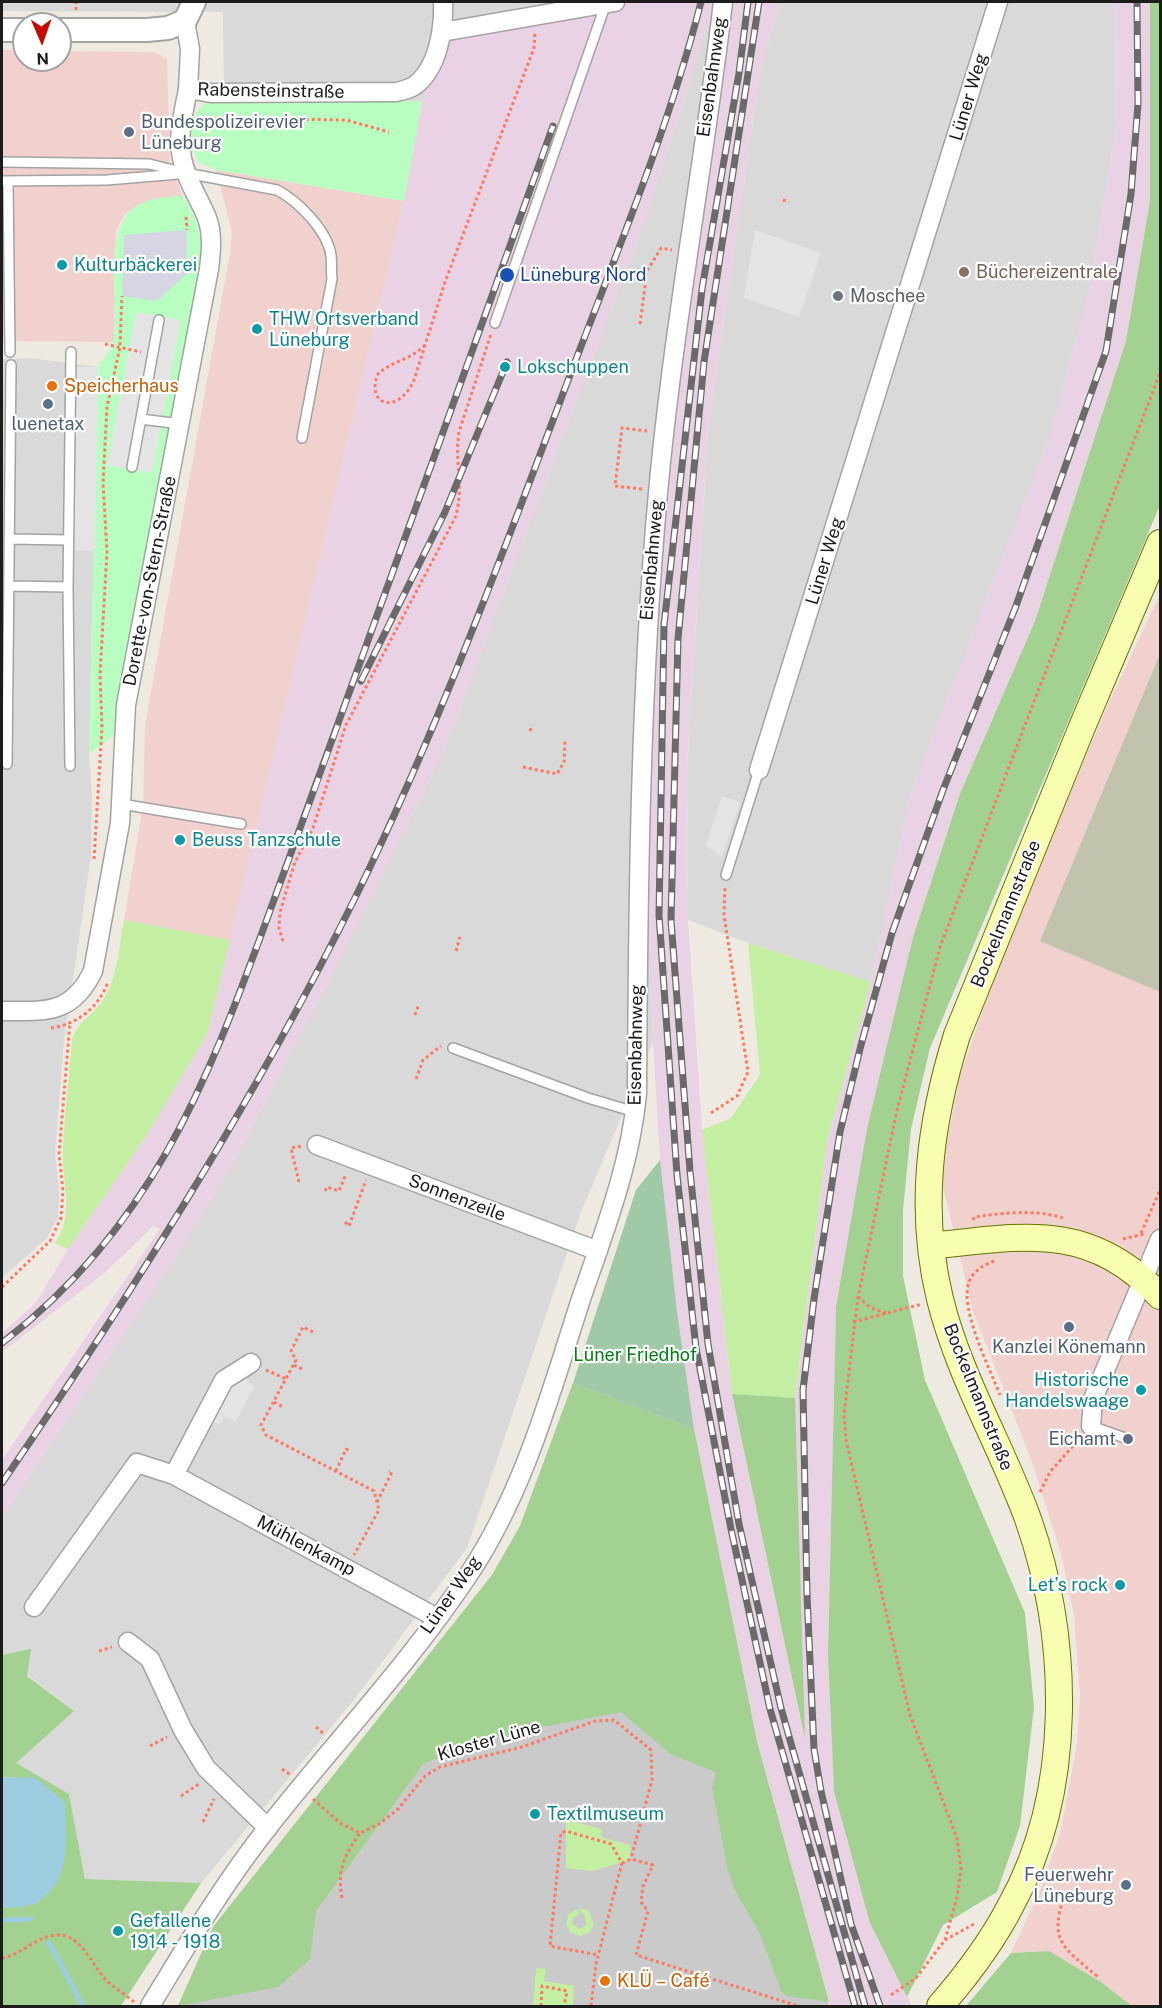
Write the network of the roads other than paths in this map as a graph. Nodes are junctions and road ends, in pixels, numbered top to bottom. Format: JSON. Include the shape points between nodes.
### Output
{"nodes":[{"id":1,"x":443,"y":2,"type":"edge"},
{"id":2,"x":609,"y":2,"type":"edge"},
{"id":3,"x":723,"y":2,"type":"edge"},
{"id":4,"x":998,"y":2,"type":"edge"},
{"id":5,"x":190,"y":11,"type":"edge"},
{"id":6,"x":72,"y":30,"type":"edge"},
{"id":7,"x":442,"y":32,"type":"junction"},
{"id":8,"x":188,"y":89,"type":"junction"},
{"id":9,"x":2,"y":162,"type":"edge"},
{"id":10,"x":186,"y":173,"type":"junction"},
{"id":11,"x":5,"y":181,"type":"edge"},
{"id":12,"x":159,"y":320,"type":"dead end"},
{"id":13,"x":495,"y":324,"type":"road end"},
{"id":14,"x":10,"y":352,"type":"dead end"},
{"id":15,"x":71,"y":352,"type":"dead end"},
{"id":16,"x":11,"y":365,"type":"dead end"},
{"id":17,"x":141,"y":419,"type":"junction"},
{"id":18,"x":180,"y":424,"type":"junction"},
{"id":19,"x":302,"y":438,"type":"dead end"},
{"id":20,"x":132,"y":467,"type":"dead end"},
{"id":21,"x":11,"y":539,"type":"junction"},
{"id":22,"x":68,"y":540,"type":"junction"},
{"id":23,"x":1161,"y":543,"type":"edge"},
{"id":24,"x":10,"y":586,"type":"junction"},
{"id":25,"x":68,"y":587,"type":"junction"},
{"id":26,"x":7,"y":764,"type":"dead end"},
{"id":27,"x":70,"y":766,"type":"dead end"},
{"id":28,"x":759,"y":770,"type":"joint"},
{"id":29,"x":121,"y":804,"type":"junction"},
{"id":30,"x":241,"y":824,"type":"dead end"},
{"id":31,"x":726,"y":875,"type":"road end"},
{"id":32,"x":2,"y":1011,"type":"edge"},
{"id":33,"x":451,"y":1044,"type":"road end"},
{"id":34,"x":635,"y":1117,"type":"junction"},
{"id":35,"x":317,"y":1145,"type":"road end"},
{"id":36,"x":1161,"y":1239,"type":"edge"},
{"id":37,"x":931,"y":1246,"type":"junction"},
{"id":38,"x":598,"y":1251,"type":"junction"},
{"id":39,"x":1152,"y":1287,"type":"edge"},
{"id":40,"x":251,"y":1363,"type":"road end"},
{"id":41,"x":1091,"y":1426,"type":"joint"},
{"id":42,"x":1128,"y":1439,"type":"dead end"},
{"id":43,"x":174,"y":1475,"type":"junction"},
{"id":44,"x":34,"y":1607,"type":"dead end"},
{"id":45,"x":437,"y":1618,"type":"junction"},
{"id":46,"x":128,"y":1642,"type":"dead end"},
{"id":47,"x":268,"y":1828,"type":"junction"},
{"id":48,"x":150,"y":2007,"type":"edge"},
{"id":49,"x":940,"y":2007,"type":"edge"}],
"edges":[{"from":1,"to":7,"type":"street"},
{"from":2,"to":7,"type":"street"},
{"from":2,"to":13,"type":"lane"},
{"from":3,"to":34,"type":"street","name":"Eisenbahnweg","via":[[664,433],[648,607]]},
{"from":4,"to":28,"type":"street","name":"Lüner Weg"},
{"from":5,"to":6,"type":"street","name":"Rabensteinstraße","via":[[168,28]]},
{"from":5,"to":8,"type":"street","name":"Rabensteinstraße"},
{"from":7,"to":8,"type":"street","name":"Rabensteinstraße","via":[[424,76],[413,87],[396,92],[211,93]]},
{"from":8,"to":10,"type":"street","name":"Dorette-von-Stern-Straße","via":[[181,157]]},
{"from":9,"to":10,"type":"lane","via":[[149,164]]},
{"from":10,"to":11,"type":"lane","via":[[107,180]]},
{"from":10,"to":18,"type":"street","name":"Dorette-von-Stern-Straße","via":[[207,219],[211,254]]},
{"from":10,"to":19,"type":"lane","via":[[277,190],[288,196],[320,230],[331,253],[332,279]]},
{"from":11,"to":14,"type":"lane"},
{"from":12,"to":17,"type":"lane"},
{"from":15,"to":22,"type":"lane"},
{"from":16,"to":21,"type":"lane"},
{"from":17,"to":18,"type":"lane"},
{"from":17,"to":20,"type":"lane"},
{"from":18,"to":29,"type":"street","name":"Dorette-von-Stern-Straße","via":[[126,705]]},
{"from":21,"to":22,"type":"lane"},
{"from":21,"to":24,"type":"lane"},
{"from":22,"to":25,"type":"lane"},
{"from":23,"to":37,"type":"main road","name":"Bockelmannstraße","via":[[957,1035],[932,1135],[927,1191]]},
{"from":24,"to":25,"type":"lane"},
{"from":24,"to":26,"type":"lane"},
{"from":25,"to":27,"type":"lane"},
{"from":28,"to":31,"type":"lane","name":"Lüner Weg"},
{"from":29,"to":30,"type":"lane"},
{"from":29,"to":32,"type":"street","name":"Dorette-von-Stern-Straße","via":[[93,971],[85,988],[59,1008]]},
{"from":33,"to":34,"type":"lane"},
{"from":34,"to":38,"type":"street","name":"Lüner Weg","via":[[632,1140]]},
{"from":35,"to":38,"type":"street","name":"Sonnenzeile"},
{"from":36,"to":39,"type":"street"},
{"from":37,"to":39,"type":"main road","via":[[1057,1238],[1104,1253]]},
{"from":37,"to":49,"type":"main road","name":"Bockelmannstraße","via":[[940,1299],[964,1373],[1027,1518],[1044,1572],[1057,1634],[1059,1703],[1054,1772],[1029,1864],[1012,1904],[985,1948]]},
{"from":38,"to":45,"type":"street","name":"Lüner Weg","via":[[524,1469],[470,1573]]},
{"from":39,"to":41,"type":"street","via":[[1093,1399]]},
{"from":40,"to":43,"type":"street","via":[[224,1380]]},
{"from":41,"to":42,"type":"lane"},
{"from":43,"to":44,"type":"street","name":"Mühlenkamp","via":[[137,1462]]},
{"from":43,"to":45,"type":"street","name":"Mühlenkamp"},
{"from":45,"to":47,"type":"street","name":"Lüner Weg"},
{"from":46,"to":47,"type":"street","via":[[150,1659],[192,1747],[221,1785]]},
{"from":47,"to":48,"type":"street","name":"Lüner Weg","via":[[204,1916]]}]}
